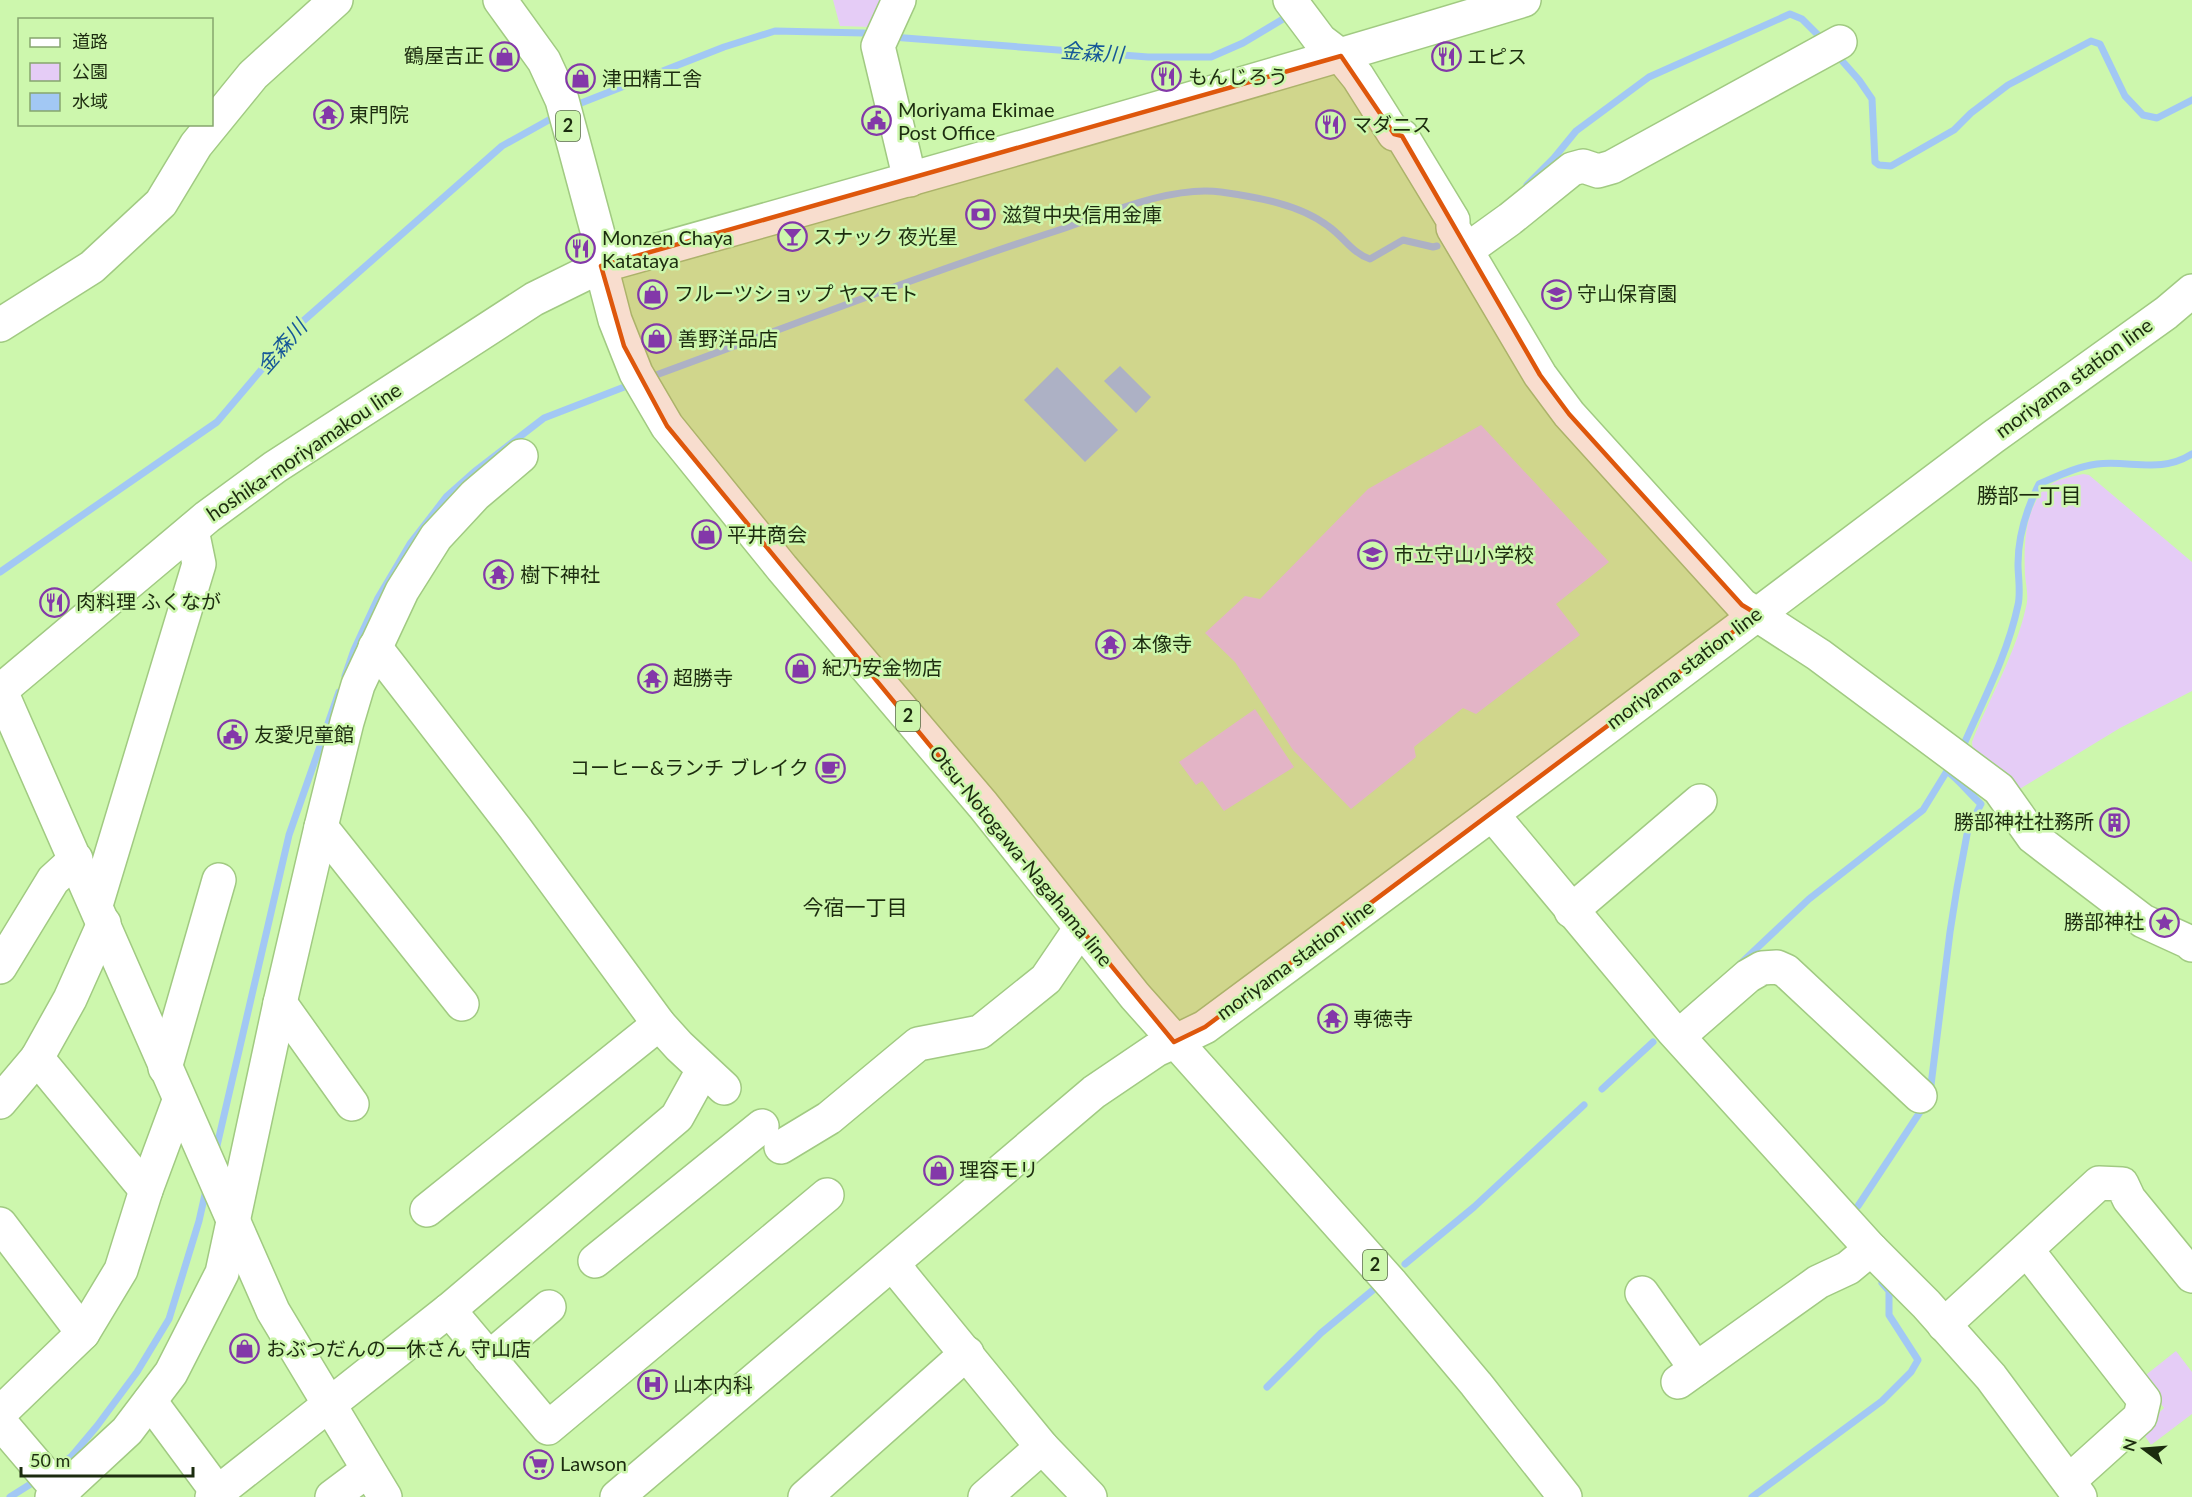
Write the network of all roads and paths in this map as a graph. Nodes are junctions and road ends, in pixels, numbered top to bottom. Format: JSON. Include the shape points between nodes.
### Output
{"nodes":[{"id":1,"x":336,"y":0,"type":"edge"},
{"id":2,"x":500,"y":0,"type":"edge"},
{"id":3,"x":899,"y":0,"type":"edge"},
{"id":4,"x":1290,"y":0,"type":"edge"},
{"id":5,"x":1524,"y":0,"type":"edge"},
{"id":6,"x":1840,"y":42,"type":"dead end"},
{"id":7,"x":1341,"y":56,"type":"junction"},
{"id":8,"x":213,"y":124,"type":"edge"},
{"id":9,"x":212,"y":126,"type":"edge"},
{"id":10,"x":910,"y":180,"type":"junction"},
{"id":11,"x":1467,"y":250,"type":"junction"},
{"id":12,"x":601,"y":266,"type":"junction"},
{"id":13,"x":2192,"y":291,"type":"edge"},
{"id":14,"x":0,"y":325,"type":"edge"},
{"id":15,"x":521,"y":456,"type":"dead end"},
{"id":16,"x":192,"y":530,"type":"junction"},
{"id":17,"x":1757,"y":614,"type":"junction"},
{"id":18,"x":375,"y":647,"type":"junction"},
{"id":19,"x":0,"y":690,"type":"edge"},
{"id":20,"x":1700,"y":801,"type":"dead end"},
{"id":21,"x":1492,"y":814,"type":"junction"},
{"id":22,"x":321,"y":827,"type":"junction"},
{"id":23,"x":76,"y":859,"type":"junction"},
{"id":24,"x":219,"y":880,"type":"dead end"},
{"id":25,"x":1571,"y":910,"type":"junction"},
{"id":26,"x":100,"y":914,"type":"junction"},
{"id":27,"x":1080,"y":929,"type":"junction"},
{"id":28,"x":2191,"y":942,"type":"edge"},
{"id":29,"x":0,"y":967,"type":"edge"},
{"id":30,"x":280,"y":1003,"type":"junction"},
{"id":31,"x":462,"y":1004,"type":"dead end"},
{"id":32,"x":660,"y":1024,"type":"junction"},
{"id":33,"x":1679,"y":1036,"type":"junction"},
{"id":34,"x":1174,"y":1042,"type":"junction"},
{"id":35,"x":37,"y":1058,"type":"junction"},
{"id":36,"x":165,"y":1068,"type":"junction"},
{"id":37,"x":1920,"y":1096,"type":"dead end"},
{"id":38,"x":179,"y":1101,"type":"junction"},
{"id":39,"x":0,"y":1102,"type":"edge"},
{"id":40,"x":352,"y":1104,"type":"dead end"},
{"id":41,"x":147,"y":1190,"type":"junction"},
{"id":42,"x":827,"y":1196,"type":"dead end"},
{"id":43,"x":427,"y":1210,"type":"dead end"},
{"id":44,"x":0,"y":1224,"type":"edge"},
{"id":45,"x":233,"y":1224,"type":"junction"},
{"id":46,"x":1871,"y":1249,"type":"junction"},
{"id":47,"x":2027,"y":1251,"type":"junction"},
{"id":48,"x":595,"y":1261,"type":"dead end"},
{"id":49,"x":894,"y":1263,"type":"junction"},
{"id":50,"x":2192,"y":1276,"type":"edge"},
{"id":51,"x":1642,"y":1293,"type":"dead end"},
{"id":52,"x":549,"y":1308,"type":"dead end"},
{"id":53,"x":449,"y":1310,"type":"junction"},
{"id":54,"x":1944,"y":1325,"type":"junction"},
{"id":55,"x":82,"y":1334,"type":"junction"},
{"id":56,"x":967,"y":1353,"type":"junction"},
{"id":57,"x":489,"y":1358,"type":"junction"},
{"id":58,"x":150,"y":1401,"type":"junction"},
{"id":59,"x":329,"y":1405,"type":"junction"},
{"id":60,"x":0,"y":1413,"type":"edge"},
{"id":61,"x":0,"y":1422,"type":"edge"},
{"id":62,"x":1042,"y":1447,"type":"junction"},
{"id":63,"x":368,"y":1470,"type":"junction"},
{"id":64,"x":53,"y":1487,"type":"edge"},
{"id":65,"x":2075,"y":1489,"type":"edge"},
{"id":66,"x":629,"y":1493,"type":"edge"},
{"id":67,"x":215,"y":1495,"type":"edge"},
{"id":68,"x":332,"y":1497,"type":"edge"},
{"id":69,"x":385,"y":1497,"type":"edge"},
{"id":70,"x":805,"y":1497,"type":"edge"},
{"id":71,"x":985,"y":1497,"type":"edge"},
{"id":72,"x":1090,"y":1497,"type":"edge"},
{"id":73,"x":1565,"y":1497,"type":"edge"}],
"edges":[{"from":1,"to":8,"type":"street","via":[[254,75]]},
{"from":2,"to":12,"type":"street","name":"Otsu-Notogawa-Nagahama line","number":"2","via":[[544,61],[562,100],[598,234]]},
{"from":3,"to":10,"type":"street","via":[[878,46]]},
{"from":4,"to":7,"type":"street","via":[[1320,40]]},
{"from":5,"to":7,"type":"street","name":"hoshika-moriyamakou line"},
{"from":6,"to":11,"type":"street","via":[[1612,167],[1598,171],[1583,166],[1572,169]]},
{"from":7,"to":10,"type":"street","name":"hoshika-moriyamakou line"},
{"from":7,"to":11,"type":"street","via":[[1394,134],[1402,136]]},
{"from":9,"to":14,"type":"street","via":[[161,203],[92,267]]},
{"from":10,"to":12,"type":"street","name":"hoshika-moriyamakou line"},
{"from":11,"to":17,"type":"street","via":[[1540,375],[1569,414],[1742,605]]},
{"from":12,"to":16,"type":"street","name":"hoshika-moriyamakou line","via":[[524,306],[275,467]]},
{"from":12,"to":27,"type":"street","name":"Otsu-Notogawa-Nagahama line","number":"2","via":[[615,320],[640,381],[667,426],[983,805]]},
{"from":13,"to":17,"type":"street","name":"moriyama station line"},
{"from":15,"to":18,"type":"street","via":[[475,495],[436,537],[402,591]]},
{"from":16,"to":19,"type":"street","name":"hoshika-moriyamakou line"},
{"from":16,"to":26,"type":"street","via":[[200,564]]},
{"from":17,"to":21,"type":"street","name":"moriyama station line"},
{"from":17,"to":28,"type":"street","via":[[1819,655],[1999,789],[2033,837],[2143,921]]},
{"from":18,"to":22,"type":"street","via":[[358,685]]},
{"from":18,"to":32,"type":"street"},
{"from":19,"to":23,"type":"street"},
{"from":20,"to":25,"type":"street"},
{"from":21,"to":25,"type":"street"},
{"from":21,"to":34,"type":"street","name":"moriyama station line","via":[[1205,1027]]},
{"from":22,"to":30,"type":"street"},
{"from":22,"to":31,"type":"street"},
{"from":23,"to":26,"type":"street"},
{"from":23,"to":29,"type":"street","via":[[53,880]]},
{"from":24,"to":36,"type":"street"},
{"from":25,"to":33,"type":"street"},
{"from":26,"to":35,"type":"street","via":[[69,999]]},
{"from":26,"to":36,"type":"street"},
{"from":27,"to":34,"type":"street","name":"Otsu-Notogawa-Nagahama line","number":"2"},
{"from":27,"to":48,"type":"street","via":[[1046,978],[980,1032],[918,1044],[829,1118],[771,1137]]},
{"from":30,"to":40,"type":"street"},
{"from":30,"to":45,"type":"street"},
{"from":32,"to":43,"type":"street"},
{"from":32,"to":53,"type":"street","via":[[713,1079],[677,1117]]},
{"from":33,"to":37,"type":"street","via":[[1748,976],[1762,968],[1777,967],[1786,971]]},
{"from":33,"to":46,"type":"street"},
{"from":34,"to":49,"type":"street","name":"moriyama station line","via":[[1094,1092]]},
{"from":34,"to":73,"type":"street","name":"Otsu-Notogawa-Nagahama line","number":"2","via":[[1392,1284]]},
{"from":35,"to":39,"type":"street"},
{"from":35,"to":41,"type":"street"},
{"from":36,"to":38,"type":"street"},
{"from":38,"to":41,"type":"street"},
{"from":38,"to":45,"type":"street"},
{"from":41,"to":55,"type":"street","via":[[121,1270]]},
{"from":42,"to":57,"type":"street","via":[[548,1428]]},
{"from":44,"to":55,"type":"street"},
{"from":45,"to":58,"type":"street","via":[[222,1273],[171,1373]]},
{"from":45,"to":59,"type":"street","via":[[273,1311]]},
{"from":46,"to":51,"type":"street","via":[[1687,1376]]},
{"from":46,"to":54,"type":"street"},
{"from":47,"to":50,"type":"street","via":[[2099,1183],[2122,1184],[2129,1199]]},
{"from":47,"to":54,"type":"street"},
{"from":47,"to":65,"type":"street","via":[[2144,1400],[2140,1417]]},
{"from":49,"to":56,"type":"street"},
{"from":49,"to":66,"type":"street","name":"moriyama station line"},
{"from":52,"to":57,"type":"street"},
{"from":53,"to":57,"type":"street"},
{"from":53,"to":59,"type":"street"},
{"from":54,"to":65,"type":"street","via":[[1991,1377]]},
{"from":55,"to":60,"type":"street"},
{"from":56,"to":62,"type":"street"},
{"from":56,"to":70,"type":"street"},
{"from":58,"to":64,"type":"street","via":[[127,1431]]},
{"from":58,"to":67,"type":"street"},
{"from":59,"to":63,"type":"street"},
{"from":59,"to":67,"type":"street"},
{"from":61,"to":64,"type":"street"},
{"from":62,"to":71,"type":"street"},
{"from":62,"to":72,"type":"street"},
{"from":63,"to":68,"type":"street"},
{"from":63,"to":69,"type":"street"}]}
